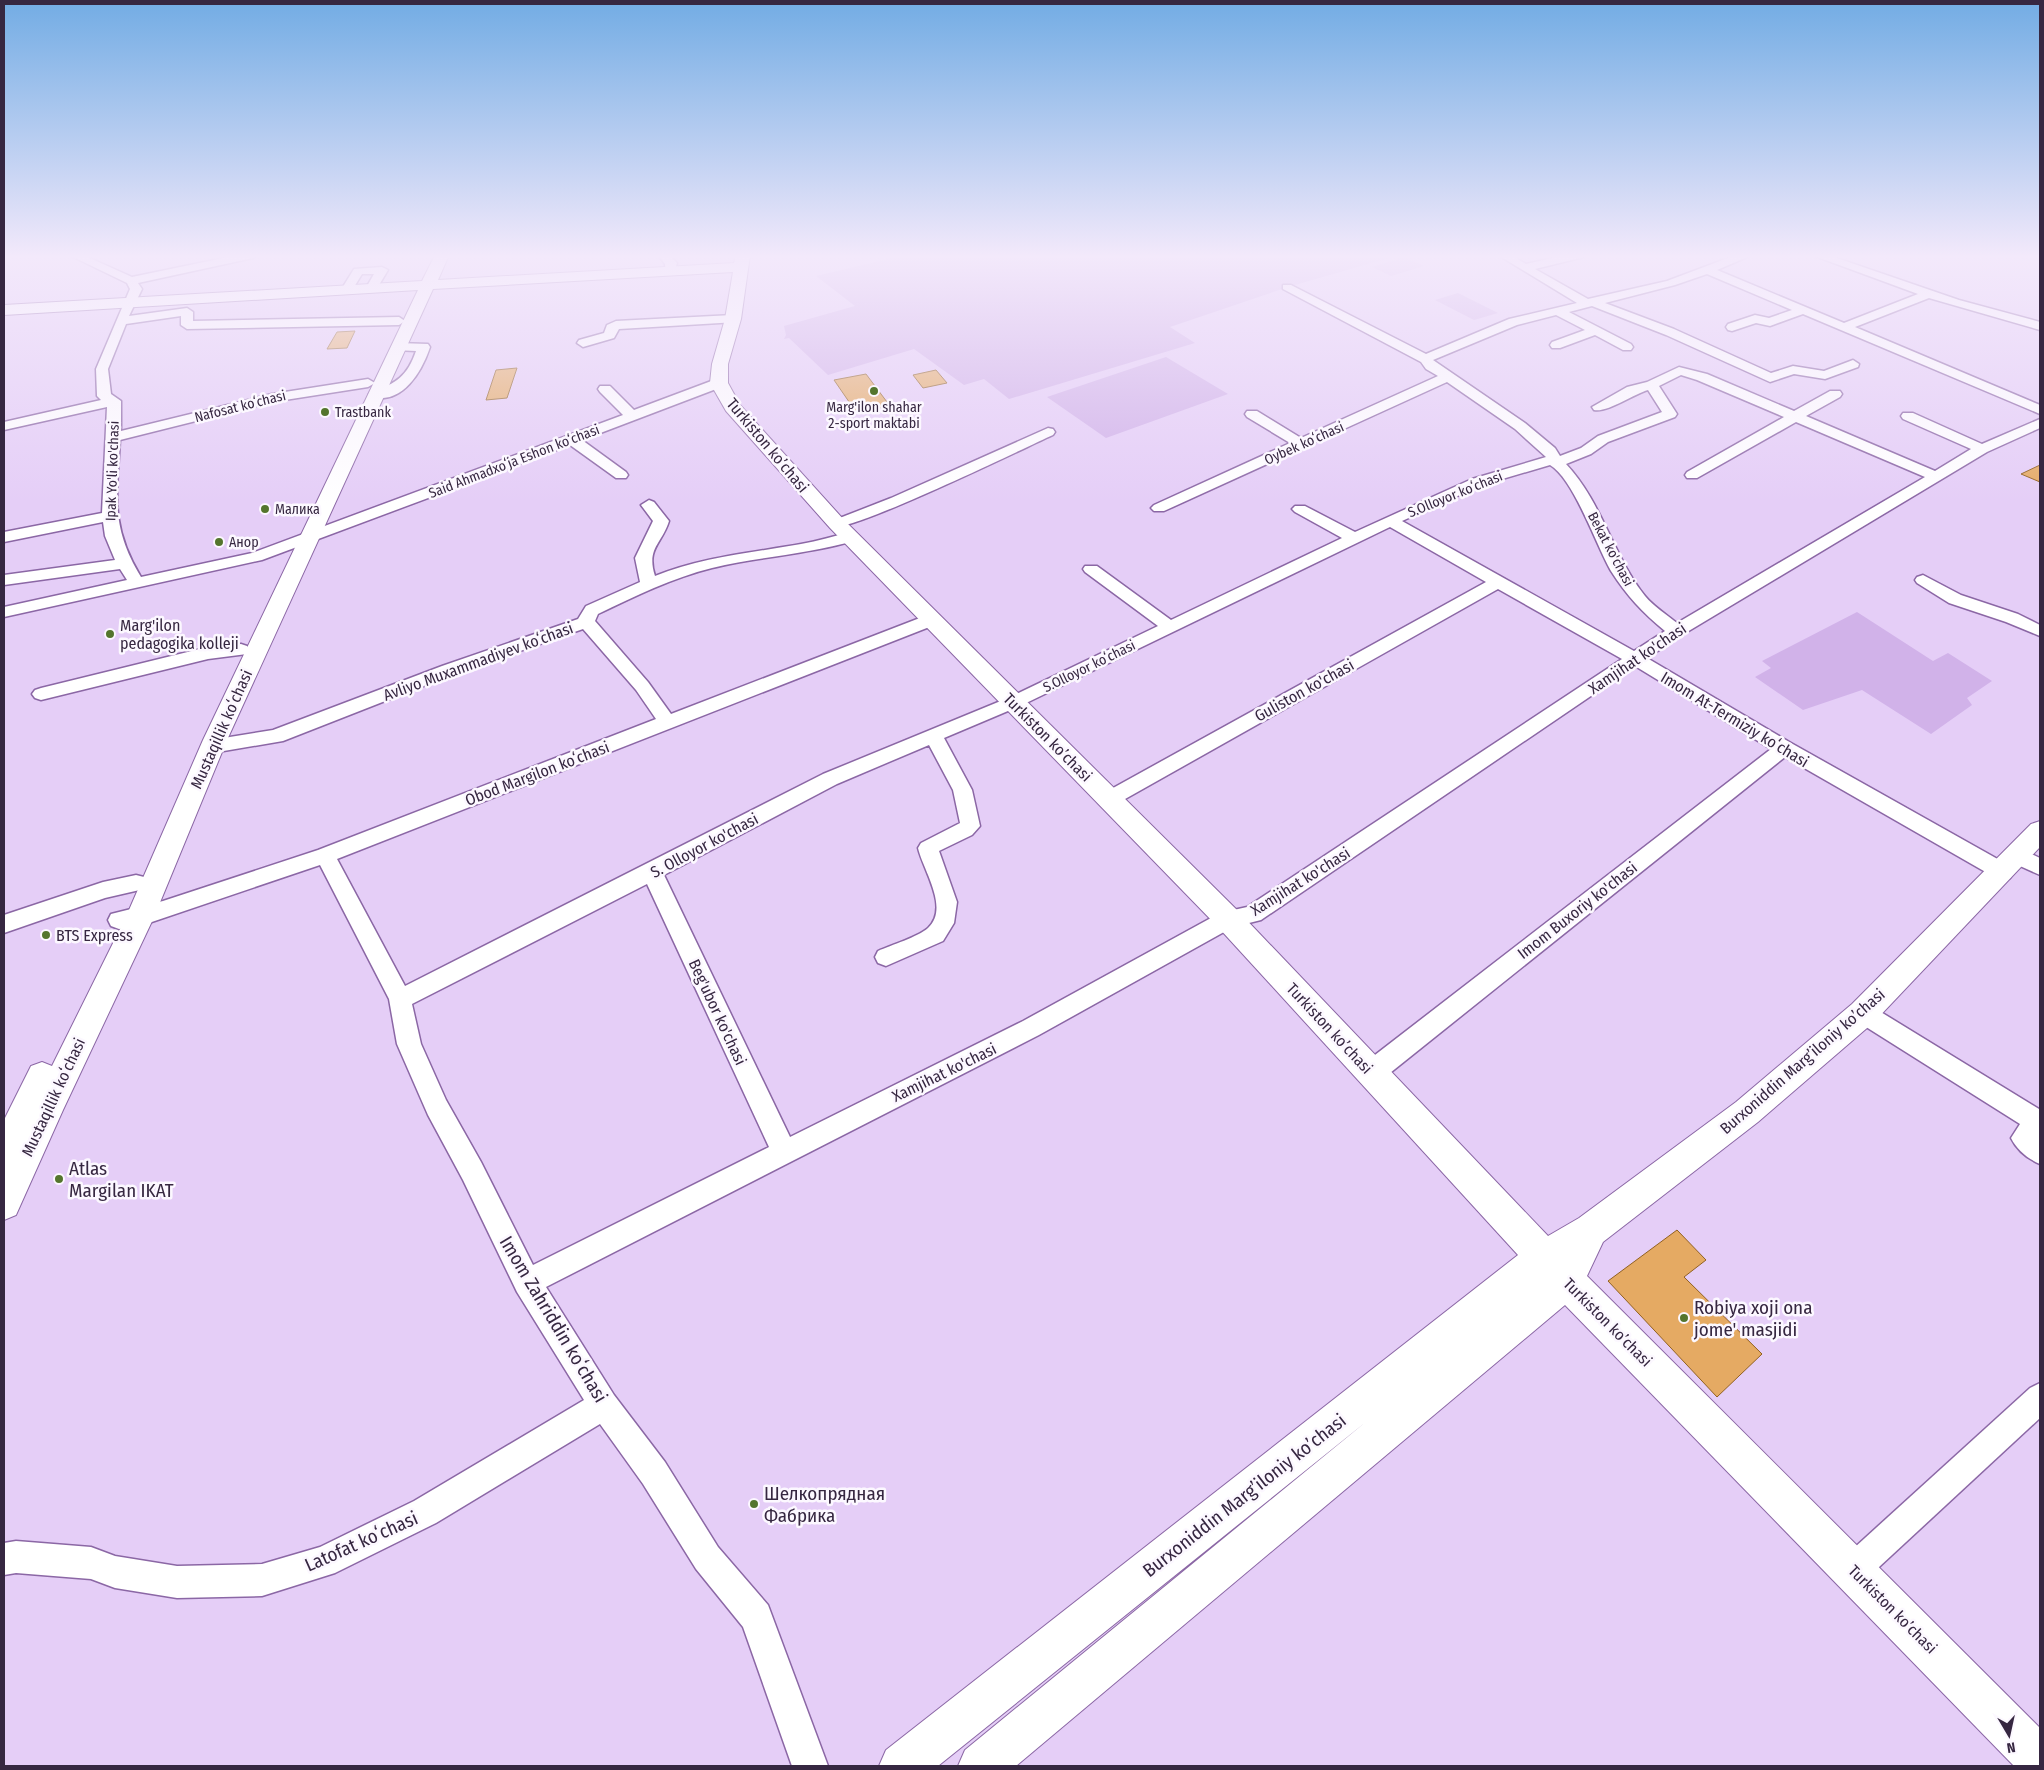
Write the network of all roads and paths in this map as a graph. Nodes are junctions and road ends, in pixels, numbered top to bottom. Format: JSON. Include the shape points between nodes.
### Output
{"nodes":[{"id":1,"x":114,"y":338,"type":"edge"},
{"id":2,"x":392,"y":338,"type":"edge"},
{"id":3,"x":402,"y":338,"type":"edge"},
{"id":4,"x":601,"y":338,"type":"edge"},
{"id":5,"x":728,"y":338,"type":"edge"},
{"id":6,"x":1385,"y":338,"type":"edge"},
{"id":7,"x":1473,"y":338,"type":"edge"},
{"id":8,"x":1577,"y":338,"type":"edge"},
{"id":9,"x":1608,"y":338,"type":"edge"},
{"id":10,"x":1682,"y":338,"type":"edge"},
{"id":11,"x":1869,"y":338,"type":"edge"},
{"id":12,"x":583,"y":343,"type":"dead end"},
{"id":13,"x":1556,"y":345,"type":"dead end"},
{"id":14,"x":398,"y":347,"type":"junction"},
{"id":15,"x":1627,"y":347,"type":"dead end"},
{"id":16,"x":1426,"y":359,"type":"junction"},
{"id":17,"x":1853,"y":364,"type":"dead end"},
{"id":18,"x":1449,"y":376,"type":"junction"},
{"id":19,"x":719,"y":383,"type":"junction"},
{"id":20,"x":1652,"y":385,"type":"junction"},
{"id":21,"x":372,"y":389,"type":"junction"},
{"id":22,"x":605,"y":389,"type":"dead end"},
{"id":23,"x":1835,"y":394,"type":"dead end"},
{"id":24,"x":114,"y":401,"type":"junction"},
{"id":25,"x":1600,"y":407,"type":"dead end"},
{"id":26,"x":2040,"y":410,"type":"edge"},
{"id":27,"x":1252,"y":414,"type":"dead end"},
{"id":28,"x":632,"y":416,"type":"junction"},
{"id":29,"x":1798,"y":416,"type":"junction"},
{"id":30,"x":1908,"y":416,"type":"dead end"},
{"id":31,"x":2040,"y":423,"type":"edge"},
{"id":32,"x":4,"y":426,"type":"edge"},
{"id":33,"x":1048,"y":432,"type":"dead end"},
{"id":34,"x":114,"y":438,"type":"junction"},
{"id":35,"x":571,"y":439,"type":"junction"},
{"id":36,"x":1301,"y":444,"type":"junction"},
{"id":37,"x":1982,"y":449,"type":"junction"},
{"id":38,"x":1555,"y":461,"type":"junction"},
{"id":39,"x":620,"y":475,"type":"dead end"},
{"id":40,"x":1692,"y":475,"type":"dead end"},
{"id":41,"x":1935,"y":476,"type":"junction"},
{"id":42,"x":650,"y":506,"type":"dead end"},
{"id":43,"x":1159,"y":508,"type":"dead end"},
{"id":44,"x":1300,"y":509,"type":"dead end"},
{"id":45,"x":108,"y":516,"type":"junction"},
{"id":46,"x":1390,"y":521,"type":"junction"},
{"id":47,"x":844,"y":531,"type":"junction"},
{"id":48,"x":4,"y":537,"type":"edge"},
{"id":49,"x":1354,"y":538,"type":"junction"},
{"id":50,"x":298,"y":542,"type":"junction"},
{"id":51,"x":125,"y":564,"type":"junction"},
{"id":52,"x":1091,"y":569,"type":"dead end"},
{"id":53,"x":4,"y":580,"type":"edge"},
{"id":54,"x":1923,"y":580,"type":"dead end"},
{"id":55,"x":648,"y":582,"type":"junction"},
{"id":56,"x":1498,"y":582,"type":"junction"},
{"id":57,"x":138,"y":584,"type":"junction"},
{"id":58,"x":4,"y":612,"type":"edge"},
{"id":59,"x":931,"y":620,"type":"junction"},
{"id":60,"x":586,"y":622,"type":"junction"},
{"id":61,"x":1170,"y":627,"type":"junction"},
{"id":62,"x":1676,"y":631,"type":"junction"},
{"id":63,"x":2040,"y":631,"type":"edge"},
{"id":64,"x":240,"y":650,"type":"junction"},
{"id":65,"x":1636,"y":659,"type":"junction"},
{"id":66,"x":41,"y":694,"type":"dead end"},
{"id":67,"x":1014,"y":702,"type":"junction"},
{"id":68,"x":668,"y":721,"type":"junction"},
{"id":69,"x":933,"y":736,"type":"junction"},
{"id":70,"x":212,"y":746,"type":"junction"},
{"id":71,"x":1784,"y":748,"type":"junction"},
{"id":72,"x":1111,"y":798,"type":"junction"},
{"id":73,"x":2040,"y":831,"type":"edge"},
{"id":74,"x":326,"y":856,"type":"junction"},
{"id":75,"x":2020,"y":865,"type":"edge"},
{"id":76,"x":652,"y":872,"type":"junction"},
{"id":77,"x":136,"y":883,"type":"junction"},
{"id":78,"x":130,"y":918,"type":"junction"},
{"id":79,"x":1228,"y":920,"type":"junction"},
{"id":80,"x":4,"y":924,"type":"edge"},
{"id":81,"x":886,"y":957,"type":"dead end"},
{"id":82,"x":400,"y":999,"type":"junction"},
{"id":83,"x":1863,"y":1013,"type":"junction"},
{"id":84,"x":1371,"y":1073,"type":"junction"},
{"id":85,"x":14,"y":1111,"type":"edge"},
{"id":86,"x":784,"y":1151,"type":"junction"},
{"id":87,"x":2040,"y":1152,"type":"edge"},
{"id":88,"x":4,"y":1153,"type":"edge"},
{"id":89,"x":4,"y":1204,"type":"edge"},
{"id":90,"x":1555,"y":1269,"type":"junction"},
{"id":91,"x":527,"y":1282,"type":"junction"},
{"id":92,"x":2040,"y":1398,"type":"edge"},
{"id":93,"x":604,"y":1405,"type":"junction"},
{"id":94,"x":4,"y":1559,"type":"edge"},
{"id":95,"x":1854,"y":1569,"type":"junction"},
{"id":96,"x":2040,"y":1760,"type":"edge"},
{"id":97,"x":810,"y":1766,"type":"edge"},
{"id":98,"x":902,"y":1766,"type":"edge"},
{"id":99,"x":981,"y":1766,"type":"edge"}],
"edges":[{"from":1,"to":24,"type":"street","name":"Ipak Yo'li ko'chasi","via":[[102,368],[104,396]]},
{"from":2,"to":21,"type":"main road","name":"Mustaqillik koʻchasi"},
{"from":3,"to":14,"type":"main road","name":"Mustaqillik koʻchasi"},
{"from":4,"to":12,"type":"street"},
{"from":5,"to":19,"type":"main road","name":"Turkiston ko’chasi","via":[[720,364]]},
{"from":6,"to":16,"type":"street"},
{"from":7,"to":16,"type":"street"},
{"from":8,"to":13,"type":"street"},
{"from":9,"to":15,"type":"street"},
{"from":10,"to":17,"type":"street","via":[[1766,377],[1793,370],[1825,375]]},
{"from":11,"to":26,"type":"street"},
{"from":14,"to":21,"type":"main road","name":"Mustaqillik koʻchasi"},
{"from":14,"to":21,"type":"street","name":"Nafosat koʻchasi","via":[[424,347],[418,366],[408,381],[390,393]]},
{"from":16,"to":18,"type":"street"},
{"from":18,"to":36,"type":"street","name":"Oybek koʻchasi"},
{"from":18,"to":38,"type":"street","via":[[1538,441]]},
{"from":19,"to":28,"type":"street","name":"Said Ahmadxoʻja Eshon koʻchasi"},
{"from":19,"to":47,"type":"main road","name":"Turkiston ko’chasi","via":[[732,407]]},
{"from":20,"to":25,"type":"street","via":[[1632,390]]},
{"from":20,"to":29,"type":"street","via":[[1679,371],[1702,377]]},
{"from":20,"to":38,"type":"street","name":"S.Olloyor koʻchasi","via":[[1670,414]]},
{"from":21,"to":34,"type":"street","name":"Nafosat koʻchasi","via":[[320,388],[286,394]]},
{"from":21,"to":50,"type":"main road","name":"Mustaqillik koʻchasi"},
{"from":22,"to":28,"type":"street"},
{"from":23,"to":29,"type":"street"},
{"from":24,"to":32,"type":"street"},
{"from":24,"to":34,"type":"street","name":"Ipak Yo'li ko'chasi"},
{"from":27,"to":36,"type":"street"},
{"from":28,"to":35,"type":"street","name":"Said Ahmadxoʻja Eshon koʻchasi"},
{"from":29,"to":40,"type":"street"},
{"from":29,"to":41,"type":"street"},
{"from":30,"to":37,"type":"street"},
{"from":31,"to":37,"type":"street","name":"Xamjihat ko'chasi"},
{"from":33,"to":47,"type":"street","name":"Avliyo Muxammadiyev koʻchasi","via":[[896,501]]},
{"from":34,"to":45,"type":"street","name":"Ipak Yo'li ko'chasi"},
{"from":35,"to":39,"type":"street"},
{"from":35,"to":50,"type":"street","name":"Said Ahmadxoʻja Eshon koʻchasi"},
{"from":36,"to":43,"type":"street","name":"Oybek koʻchasi"},
{"from":37,"to":41,"type":"street","name":"Xamjihat ko'chasi"},
{"from":38,"to":46,"type":"street","name":"S.Olloyor koʻchasi","via":[[1477,482]]},
{"from":38,"to":62,"type":"street","name":"Bekat ko'chasi","via":[[1587,505],[1619,570],[1640,601]]},
{"from":41,"to":62,"type":"street","name":"Xamjihat ko'chasi"},
{"from":42,"to":55,"type":"street","via":[[661,521],[659,532],[642,559]]},
{"from":44,"to":49,"type":"street"},
{"from":45,"to":48,"type":"street"},
{"from":45,"to":51,"type":"street","name":"Ipak Yo'li ko'chasi","via":[[112,536]]},
{"from":46,"to":49,"type":"street","name":"S.Olloyor koʻchasi"},
{"from":46,"to":56,"type":"street","name":"Imom At-Termiziy koʻchasi"},
{"from":47,"to":55,"type":"street","name":"Avliyo Muxammadiyev koʻchasi","via":[[830,544],[713,563]]},
{"from":47,"to":59,"type":"main road","name":"Turkiston ko’chasi"},
{"from":49,"to":61,"type":"street","name":"S.Olloyor koʻchasi"},
{"from":50,"to":57,"type":"street","name":"Said Ahmadxoʻja Eshon koʻchasi","via":[[256,556]]},
{"from":50,"to":64,"type":"main road","name":"Mustaqillik koʻchasi"},
{"from":50,"to":70,"type":"main road","name":"Mustaqillik koʻchasi"},
{"from":51,"to":53,"type":"street"},
{"from":51,"to":57,"type":"street","name":"Ipak Yo'li ko'chasi"},
{"from":52,"to":61,"type":"street"},
{"from":54,"to":63,"type":"street","via":[[1954,598]]},
{"from":55,"to":60,"type":"street","name":"Avliyo Muxammadiyev koʻchasi","via":[[592,610]]},
{"from":56,"to":65,"type":"street","name":"Imom At-Termiziy koʻchasi"},
{"from":56,"to":72,"type":"street","name":"Guliston ko'chasi"},
{"from":57,"to":58,"type":"street","name":"Said Ahmadxoʻja Eshon koʻchasi"},
{"from":59,"to":67,"type":"main road","name":"Turkiston ko’chasi"},
{"from":59,"to":68,"type":"street","name":"Obod Margilon koʻchasi"},
{"from":60,"to":68,"type":"street"},
{"from":60,"to":70,"type":"street","name":"Avliyo Muxammadiyev koʻchasi","via":[[448,670],[276,736]]},
{"from":61,"to":67,"type":"street","name":"S.Olloyor koʻchasi"},
{"from":62,"to":65,"type":"street","name":"Xamjihat ko'chasi"},
{"from":64,"to":66,"type":"street","via":[[208,653]]},
{"from":64,"to":77,"type":"main road","name":"Mustaqillik koʻchasi"},
{"from":65,"to":71,"type":"street","name":"Imom At-Termiziy koʻchasi"},
{"from":65,"to":79,"type":"street","name":"Xamjihat ko'chasi","via":[[1253,914]]},
{"from":67,"to":69,"type":"street","name":"S. Olloyor ko'chasi"},
{"from":67,"to":72,"type":"main road","name":"Turkiston ko’chasi"},
{"from":68,"to":74,"type":"street","name":"Obod Margilon koʻchasi"},
{"from":69,"to":76,"type":"street","name":"S. Olloyor ko'chasi","via":[[830,778]]},
{"from":69,"to":81,"type":"street","via":[[955,770],[964,793],[970,826],[928,848],[948,900],[939,930],[935,935]]},
{"from":70,"to":78,"type":"main road","name":"Mustaqillik koʻchasi"},
{"from":71,"to":75,"type":"street","name":"Imom At-Termiziy koʻchasi"},
{"from":71,"to":84,"type":"street","name":"Imom Buxoriy ko'chasi"},
{"from":72,"to":79,"type":"main road","name":"Turkiston ko’chasi"},
{"from":73,"to":75,"type":"main road","name":"Burxoniddin Marg’iloniy ko’chasi"},
{"from":74,"to":78,"type":"street","name":"Obod Margilon koʻchasi"},
{"from":74,"to":82,"type":"street","name":"Imom Zahriddin koʻchasi"},
{"from":75,"to":83,"type":"main road","name":"Burxoniddin Marg’iloniy ko’chasi"},
{"from":76,"to":82,"type":"street","name":"S. Olloyor ko'chasi"},
{"from":76,"to":86,"type":"street","name":"Beg'ubor ko'chasi"},
{"from":77,"to":78,"type":"main road","name":"Mustaqillik koʻchasi"},
{"from":77,"to":80,"type":"street","via":[[103,890]]},
{"from":78,"to":85,"type":"main road","name":"Mustaqillik koʻchasi"},
{"from":78,"to":89,"type":"main road","name":"Mustaqillik koʻchasi"},
{"from":79,"to":84,"type":"main road","name":"Turkiston ko’chasi"},
{"from":79,"to":86,"type":"street","name":"Xamjihat ko'chasi","via":[[1031,1028]]},
{"from":82,"to":91,"type":"street","name":"Imom Zahriddin koʻchasi","via":[[409,1044],[433,1098]]},
{"from":83,"to":87,"type":"street","via":[[2030,1117],[2034,1126],[2024,1138]]},
{"from":83,"to":90,"type":"main road","name":"Burxoniddin Marg’iloniy ko’chasi","via":[[1747,1112],[1590,1230]]},
{"from":84,"to":90,"type":"main road","name":"Turkiston ko’chasi"},
{"from":85,"to":88,"type":"main road","name":"Mustaqillik koʻchasi"},
{"from":86,"to":91,"type":"street","name":"Xamjihat ko'chasi"},
{"from":90,"to":95,"type":"main road","name":"Turkiston ko’chasi"},
{"from":90,"to":98,"type":"main road","name":"Burxoniddin Marg’iloniy ko’chasi"},
{"from":90,"to":99,"type":"main road","name":"Burxoniddin Marg’iloniy ko’chasi"},
{"from":91,"to":93,"type":"street","name":"Imom Zahriddin koʻchasi"},
{"from":92,"to":95,"type":"street"},
{"from":93,"to":94,"type":"street","name":"Latofat koʻchasi","via":[[425,1512],[324,1562],[262,1580],[177,1582],[115,1572],[91,1563],[16,1557]]},
{"from":93,"to":97,"type":"street","name":"Imom Zahriddin koʻchasi","via":[[654,1473],[708,1558],[756,1617]]},
{"from":95,"to":96,"type":"main road","name":"Turkiston ko’chasi"}]}
